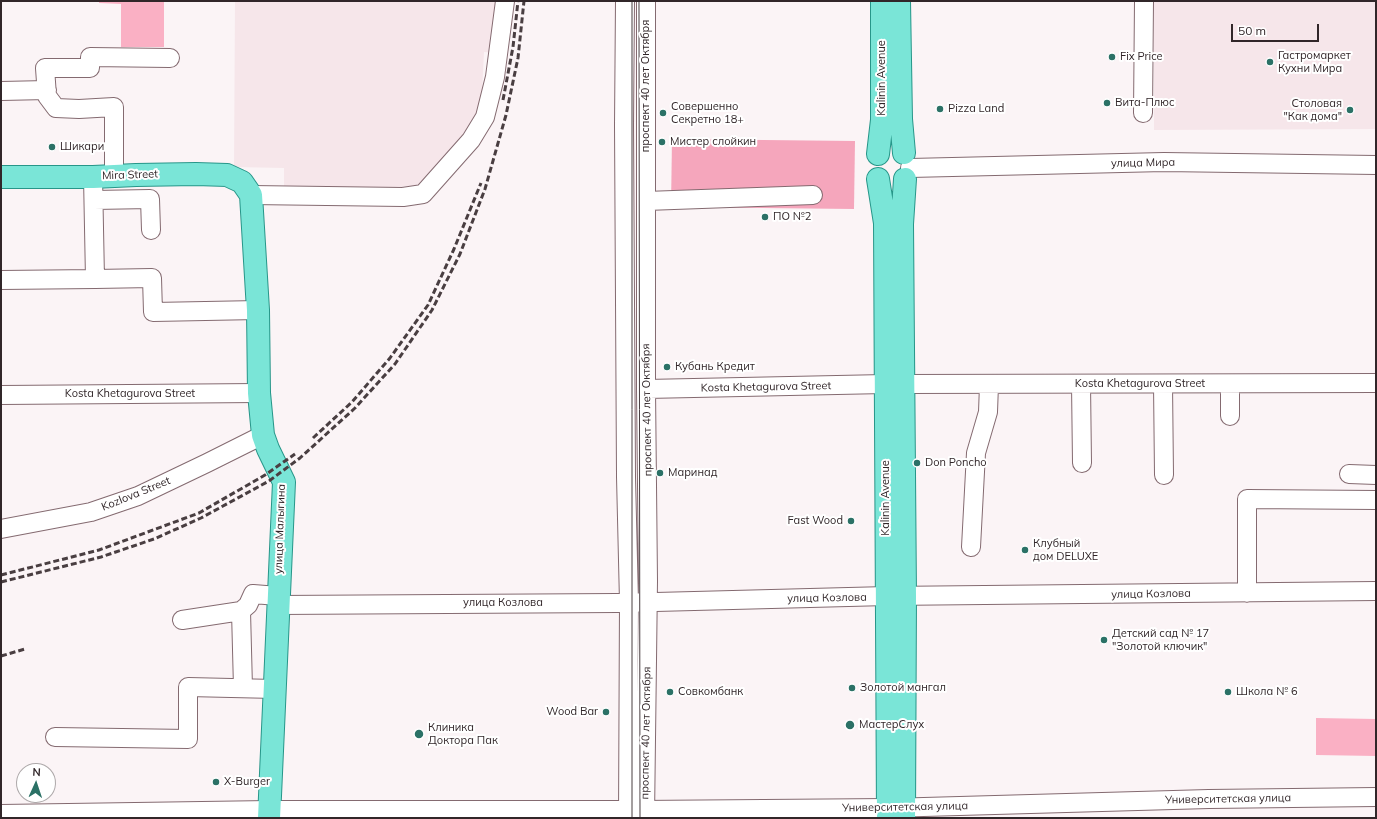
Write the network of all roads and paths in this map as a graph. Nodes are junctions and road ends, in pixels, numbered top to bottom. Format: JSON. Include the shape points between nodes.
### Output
{"nodes":[{"id":1,"x":505,"y":1,"type":"edge"},
{"id":2,"x":625,"y":1,"type":"edge"},
{"id":3,"x":646,"y":1,"type":"edge"},
{"id":4,"x":882,"y":1,"type":"edge"},
{"id":5,"x":899,"y":1,"type":"edge"},
{"id":6,"x":1144,"y":1,"type":"edge"},
{"id":7,"x":170,"y":58,"type":"dead end"},
{"id":8,"x":1,"y":90,"type":"edge"},
{"id":9,"x":47,"y":90,"type":"junction"},
{"id":10,"x":1143,"y":113,"type":"dead end"},
{"id":11,"x":878,"y":154,"type":"junction"},
{"id":12,"x":1376,"y":166,"type":"edge"},
{"id":13,"x":906,"y":167,"type":"junction"},
{"id":14,"x":104,"y":176,"type":"junction"},
{"id":15,"x":1,"y":177,"type":"edge"},
{"id":16,"x":878,"y":179,"type":"junction"},
{"id":17,"x":251,"y":195,"type":"junction"},
{"id":18,"x":813,"y":196,"type":"dead end"},
{"id":19,"x":94,"y":200,"type":"junction"},
{"id":20,"x":646,"y":201,"type":"junction"},
{"id":21,"x":151,"y":230,"type":"dead end"},
{"id":22,"x":95,"y":279,"type":"junction"},
{"id":23,"x":1,"y":280,"type":"edge"},
{"id":24,"x":258,"y":310,"type":"junction"},
{"id":25,"x":1376,"y":383,"type":"edge"},
{"id":26,"x":894,"y":384,"type":"junction"},
{"id":27,"x":989,"y":384,"type":"junction"},
{"id":28,"x":1081,"y":384,"type":"junction"},
{"id":29,"x":1163,"y":384,"type":"junction"},
{"id":30,"x":1230,"y":384,"type":"junction"},
{"id":31,"x":646,"y":389,"type":"junction"},
{"id":32,"x":259,"y":393,"type":"junction"},
{"id":33,"x":1,"y":395,"type":"edge"},
{"id":34,"x":1230,"y":416,"type":"dead end"},
{"id":35,"x":263,"y":434,"type":"junction"},
{"id":36,"x":1082,"y":463,"type":"dead end"},
{"id":37,"x":1349,"y":474,"type":"dead end"},
{"id":38,"x":1164,"y":475,"type":"dead end"},
{"id":39,"x":1376,"y":476,"type":"edge"},
{"id":40,"x":1376,"y":500,"type":"edge"},
{"id":41,"x":1,"y":529,"type":"edge"},
{"id":42,"x":971,"y":547,"type":"dead end"},
{"id":43,"x":1376,"y":591,"type":"edge"},
{"id":44,"x":1247,"y":593,"type":"junction"},
{"id":45,"x":896,"y":596,"type":"junction"},
{"id":46,"x":278,"y":600,"type":"junction"},
{"id":47,"x":628,"y":602,"type":"junction"},
{"id":48,"x":648,"y":602,"type":"junction"},
{"id":49,"x":241,"y":611,"type":"junction"},
{"id":50,"x":182,"y":620,"type":"dead end"},
{"id":51,"x":243,"y":688,"type":"junction"},
{"id":52,"x":275,"y":689,"type":"junction"},
{"id":53,"x":55,"y":737,"type":"dead end"},
{"id":54,"x":1376,"y":797,"type":"edge"},
{"id":55,"x":896,"y":813,"type":"edge"},
{"id":56,"x":1,"y":814,"type":"edge"},
{"id":57,"x":269,"y":814,"type":"edge"},
{"id":58,"x":636,"y":814,"type":"edge"}],
"edges":[{"from":1,"to":17,"type":"street","via":[[495,77],[485,117],[471,140],[423,194],[403,197]]},
{"from":2,"to":47,"type":"street","name":"проспект 40 лет Октября"},
{"from":3,"to":20,"type":"street","name":"проспект 40 лет Октября"},
{"from":4,"to":11,"type":"main road","name":"Kalinin Avenue","via":[[882,120]]},
{"from":5,"to":13,"type":"main road","name":"Kalinin Avenue","via":[[901,119]]},
{"from":6,"to":10,"type":"street"},
{"from":7,"to":9,"type":"street","via":[[90,58],[90,68],[45,68]]},
{"from":8,"to":9,"type":"street"},
{"from":9,"to":14,"type":"street","via":[[47,96],[56,108],[114,107]]},
{"from":11,"to":13,"type":"main road","via":[[888,148],[894,148]]},
{"from":11,"to":16,"type":"main road","via":[[873,168]]},
{"from":12,"to":13,"type":"street","name":"улица Мира","via":[[1164,162]]},
{"from":13,"to":16,"type":"main road","via":[[894,184]]},
{"from":13,"to":26,"type":"main road","name":"Kalinin Avenue"},
{"from":14,"to":15,"type":"main road","name":"Mira Street"},
{"from":14,"to":17,"type":"main road","name":"Mira Street","via":[[226,175],[242,182]]},
{"from":14,"to":19,"type":"street"},
{"from":16,"to":26,"type":"main road","name":"Kalinin Avenue","via":[[885,224]]},
{"from":17,"to":24,"type":"main road","name":"улица Малыгина"},
{"from":18,"to":20,"type":"street"},
{"from":19,"to":21,"type":"street","via":[[150,199]]},
{"from":19,"to":22,"type":"street"},
{"from":20,"to":31,"type":"street","name":"проспект 40 лет Октября"},
{"from":22,"to":23,"type":"street"},
{"from":22,"to":24,"type":"street","via":[[152,278],[153,312]]},
{"from":24,"to":32,"type":"main road","name":"улица Малыгина"},
{"from":25,"to":30,"type":"street","name":"Kosta Khetagurova Street"},
{"from":26,"to":27,"type":"street","name":"Kosta Khetagurova Street"},
{"from":26,"to":31,"type":"street","name":"Kosta Khetagurova Street"},
{"from":26,"to":45,"type":"main road","name":"Kalinin Avenue"},
{"from":27,"to":28,"type":"street","name":"Kosta Khetagurova Street"},
{"from":27,"to":42,"type":"street","via":[[988,412],[976,453]]},
{"from":28,"to":29,"type":"street","name":"Kosta Khetagurova Street"},
{"from":28,"to":36,"type":"street"},
{"from":29,"to":30,"type":"street","name":"Kosta Khetagurova Street"},
{"from":29,"to":38,"type":"street"},
{"from":30,"to":34,"type":"street"},
{"from":31,"to":48,"type":"street","name":"проспект 40 лет Октября"},
{"from":32,"to":33,"type":"street","name":"Kosta Khetagurova Street"},
{"from":32,"to":35,"type":"main road","name":"улица Малыгина"},
{"from":35,"to":41,"type":"street","name":"Kozlova Street","via":[[138,496],[91,512]]},
{"from":35,"to":46,"type":"main road","name":"улица Малыгина","via":[[284,482]]},
{"from":37,"to":39,"type":"street"},
{"from":40,"to":44,"type":"street","via":[[1247,499]]},
{"from":43,"to":44,"type":"street","name":"улица Козлова"},
{"from":44,"to":45,"type":"street","name":"улица Козлова"},
{"from":45,"to":48,"type":"street","name":"улица Козлова"},
{"from":45,"to":55,"type":"main road","name":"Kalinin Avenue"},
{"from":46,"to":47,"type":"street","name":"улица Козлова"},
{"from":46,"to":49,"type":"street","name":"улица Козлова","via":[[253,594],[248,605]]},
{"from":46,"to":52,"type":"main road","name":"улица Малыгина"},
{"from":47,"to":48,"type":"street","name":"улица Козлова"},
{"from":47,"to":58,"type":"street","name":"проспект 40 лет Октября"},
{"from":48,"to":58,"type":"street","name":"проспект 40 лет Октября"},
{"from":49,"to":50,"type":"street"},
{"from":49,"to":51,"type":"street"},
{"from":51,"to":52,"type":"street"},
{"from":51,"to":53,"type":"street","via":[[188,688],[188,739]]},
{"from":52,"to":57,"type":"main road","name":"улица Малыгина"},
{"from":54,"to":55,"type":"street","name":"Университетская улица","via":[[1209,799]]},
{"from":55,"to":58,"type":"street","name":"Университетская улица"},
{"from":56,"to":57,"type":"street","name":"Университетская улица"},
{"from":57,"to":58,"type":"street","name":"Университетская улица"}]}
